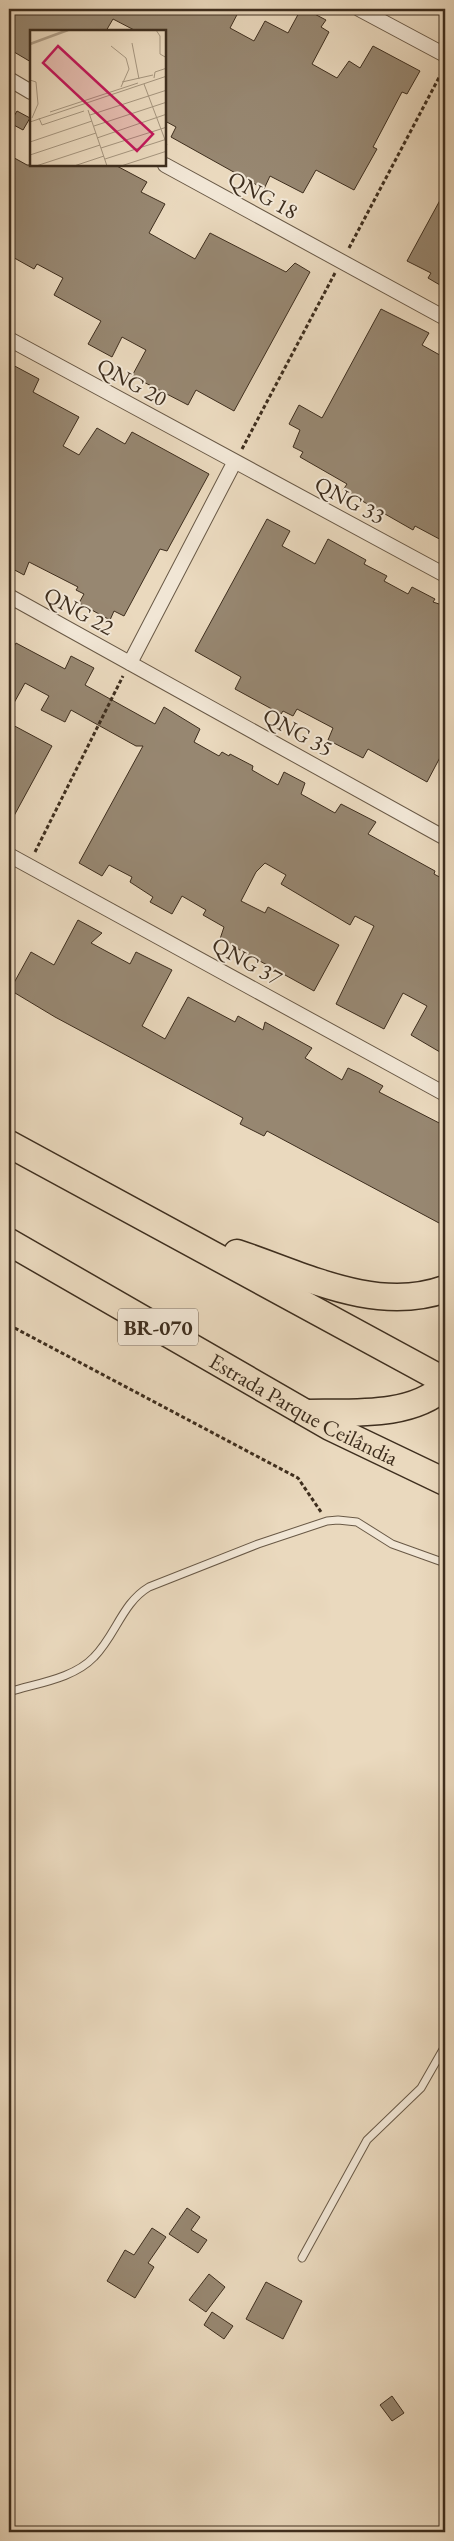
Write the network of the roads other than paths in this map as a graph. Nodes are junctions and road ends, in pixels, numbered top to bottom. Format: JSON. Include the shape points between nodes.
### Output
{"nodes":[{"id":1,"x":359,"y":9,"type":"edge"},
{"id":2,"x":445,"y":55,"type":"edge"},
{"id":3,"x":9,"y":79,"type":"edge"},
{"id":4,"x":30,"y":91,"type":"edge"},
{"id":5,"x":166,"y":166,"type":"edge"},
{"id":6,"x":445,"y":318,"type":"edge"},
{"id":7,"x":9,"y":339,"type":"edge"},
{"id":8,"x":234,"y":463,"type":"junction"},
{"id":9,"x":445,"y":575,"type":"edge"},
{"id":10,"x":9,"y":596,"type":"edge"},
{"id":11,"x":130,"y":663,"type":"junction"},
{"id":12,"x":445,"y":838,"type":"edge"},
{"id":13,"x":9,"y":855,"type":"edge"},
{"id":14,"x":445,"y":1094,"type":"edge"},
{"id":15,"x":9,"y":1144,"type":"edge"},
{"id":16,"x":169,"y":1230,"type":"junction"},
{"id":17,"x":9,"y":1242,"type":"edge"},
{"id":18,"x":445,"y":1289,"type":"edge"},
{"id":19,"x":445,"y":1380,"type":"edge"},
{"id":20,"x":445,"y":1386,"type":"edge"},
{"id":21,"x":306,"y":1413,"type":"junction"},
{"id":22,"x":445,"y":1482,"type":"edge"},
{"id":23,"x":445,"y":1563,"type":"edge"},
{"id":24,"x":9,"y":1692,"type":"edge"},
{"id":25,"x":445,"y":2046,"type":"edge"},
{"id":26,"x":302,"y":2258,"type":"dead end"}],
"edges":[{"from":1,"to":2,"type":"street"},
{"from":3,"to":4,"type":"street"},
{"from":5,"to":6,"type":"street","name":"QNG 18"},
{"from":7,"to":8,"type":"street","name":"QNG 20"},
{"from":8,"to":9,"type":"street","name":"QNG 33"},
{"from":8,"to":11,"type":"street"},
{"from":10,"to":11,"type":"street","name":"QNG 22"},
{"from":11,"to":12,"type":"street","name":"QNG 35"},
{"from":13,"to":14,"type":"street","name":"QNG 37"},
{"from":15,"to":16,"type":"highway"},
{"from":16,"to":18,"type":"highway","via":[[373,1296],[403,1299],[428,1296]]},
{"from":16,"to":19,"type":"highway"},
{"from":17,"to":21,"type":"highway","name":"Estrada Parque Ceilândia","number":"BR-070"},
{"from":20,"to":21,"type":"highway","via":[[427,1398],[379,1411]]},
{"from":21,"to":22,"type":"highway","name":"Estrada Parque Ceilândia","number":"BR-070"},
{"from":23,"to":24,"type":"lane","via":[[392,1544],[357,1522],[345,1519],[327,1521],[149,1587],[128,1606],[107,1641],[87,1663],[66,1675]]},
{"from":25,"to":26,"type":"lane","via":[[421,2088],[380,2124],[367,2140]]}]}
